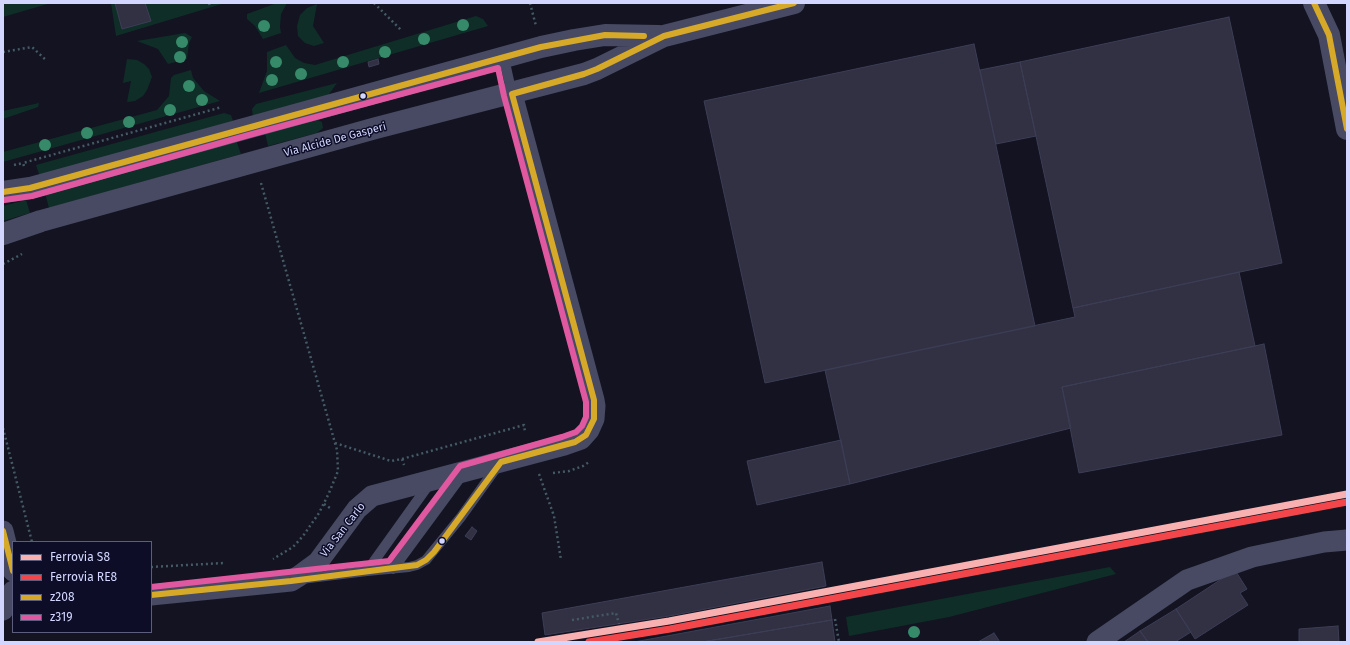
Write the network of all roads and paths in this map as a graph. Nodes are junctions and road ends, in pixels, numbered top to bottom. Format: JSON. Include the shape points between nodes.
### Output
{"nodes":[{"id":1,"x":209,"y":3,"type":"edge"},
{"id":2,"x":374,"y":3,"type":"edge"},
{"id":3,"x":794,"y":3,"type":"edge"},
{"id":4,"x":1314,"y":3,"type":"edge"},
{"id":5,"x":1331,"y":3,"type":"edge"},
{"id":6,"x":210,"y":7,"type":"dead end"},
{"id":7,"x":401,"y":30,"type":"dead end"},
{"id":8,"x":1329,"y":35,"type":"junction"},
{"id":9,"x":664,"y":36,"type":"junction"},
{"id":10,"x":3,"y":52,"type":"edge"},
{"id":11,"x":504,"y":58,"type":"junction"},
{"id":12,"x":47,"y":62,"type":"dead end"},
{"id":13,"x":512,"y":94,"type":"junction"},
{"id":14,"x":1347,"y":129,"type":"edge"},
{"id":15,"x":262,"y":184,"type":"dead end"},
{"id":16,"x":3,"y":192,"type":"edge"},
{"id":17,"x":3,"y":234,"type":"edge"},
{"id":18,"x":3,"y":428,"type":"edge"},
{"id":19,"x":335,"y":442,"type":"junction"},
{"id":20,"x":501,"y":462,"type":"junction"},
{"id":21,"x":589,"y":462,"type":"dead end"},
{"id":22,"x":537,"y":471,"type":"dead end"},
{"id":23,"x":464,"y":472,"type":"junction"},
{"id":24,"x":543,"y":472,"type":"dead end"},
{"id":25,"x":549,"y":472,"type":"dead end"},
{"id":26,"x":432,"y":480,"type":"junction"},
{"id":27,"x":410,"y":486,"type":"junction"},
{"id":28,"x":324,"y":504,"type":"junction"},
{"id":29,"x":554,"y":516,"type":"dead end"},
{"id":30,"x":350,"y":518,"type":"junction"},
{"id":31,"x":3,"y":531,"type":"edge"},
{"id":32,"x":1347,"y":540,"type":"edge"},
{"id":33,"x":32,"y":541,"type":"edge"},
{"id":34,"x":269,"y":560,"type":"dead end"},
{"id":35,"x":561,"y":560,"type":"dead end"},
{"id":36,"x":230,"y":563,"type":"dead end"},
{"id":37,"x":12,"y":567,"type":"edge"},
{"id":38,"x":152,"y":567,"type":"edge"},
{"id":39,"x":393,"y":569,"type":"junction"},
{"id":40,"x":367,"y":571,"type":"junction"},
{"id":41,"x":292,"y":581,"type":"junction"},
{"id":42,"x":12,"y":593,"type":"edge"},
{"id":43,"x":152,"y":595,"type":"edge"},
{"id":44,"x":3,"y":610,"type":"edge"},
{"id":45,"x":835,"y":619,"type":"dead end"},
{"id":46,"x":572,"y":620,"type":"dead end"},
{"id":47,"x":619,"y":624,"type":"dead end"},
{"id":48,"x":839,"y":642,"type":"edge"},
{"id":49,"x":1097,"y":642,"type":"edge"}],
"edges":[{"from":1,"to":6,"type":"path"},
{"from":2,"to":7,"type":"path"},
{"from":3,"to":9,"type":"street","name":"Via Alcide De Gasperi"},
{"from":4,"to":8,"type":"street"},
{"from":5,"to":8,"type":"street"},
{"from":8,"to":14,"type":"street"},
{"from":9,"to":11,"type":"street","name":"Via Alcide De Gasperi","via":[[605,35],[574,40]]},
{"from":9,"to":13,"type":"street","name":"Via Alcide De Gasperi","via":[[584,74]]},
{"from":10,"to":12,"type":"path","via":[[32,47]]},
{"from":11,"to":13,"type":"lane"},
{"from":11,"to":16,"type":"street","name":"Via Alcide De Gasperi","via":[[30,188]]},
{"from":13,"to":17,"type":"street","name":"Via Alcide De Gasperi","via":[[376,128]]},
{"from":13,"to":20,"type":"street","name":"Via San Carlo","via":[[594,400],[595,413],[592,425],[581,439],[564,446]]},
{"from":15,"to":19,"type":"path"},
{"from":18,"to":33,"type":"path"},
{"from":19,"to":27,"type":"path","via":[[391,462],[402,459]]},
{"from":19,"to":28,"type":"path","via":[[338,471]]},
{"from":20,"to":23,"type":"street","name":"Via San Carlo"},
{"from":20,"to":39,"type":"lane","via":[[426,560],[413,566]]},
{"from":21,"to":25,"type":"path","via":[[569,471]]},
{"from":22,"to":24,"type":"path"},
{"from":23,"to":26,"type":"street","name":"Via San Carlo"},
{"from":23,"to":39,"type":"lane"},
{"from":26,"to":27,"type":"street","name":"Via San Carlo"},
{"from":26,"to":40,"type":"lane"},
{"from":27,"to":30,"type":"street","name":"Via San Carlo","via":[[372,496]]},
{"from":28,"to":30,"type":"path"},
{"from":28,"to":34,"type":"path","via":[[293,547]]},
{"from":29,"to":35,"type":"path"},
{"from":30,"to":41,"type":"street","name":"Via San Carlo","via":[[318,562]]},
{"from":31,"to":37,"type":"street"},
{"from":32,"to":49,"type":"street","via":[[1324,542],[1252,557],[1187,580]]},
{"from":36,"to":38,"type":"path"},
{"from":39,"to":40,"type":"lane"},
{"from":40,"to":41,"type":"lane"},
{"from":41,"to":43,"type":"street"},
{"from":42,"to":44,"type":"street"},
{"from":45,"to":48,"type":"path"},
{"from":46,"to":47,"type":"path","via":[[616,613]]}]}
